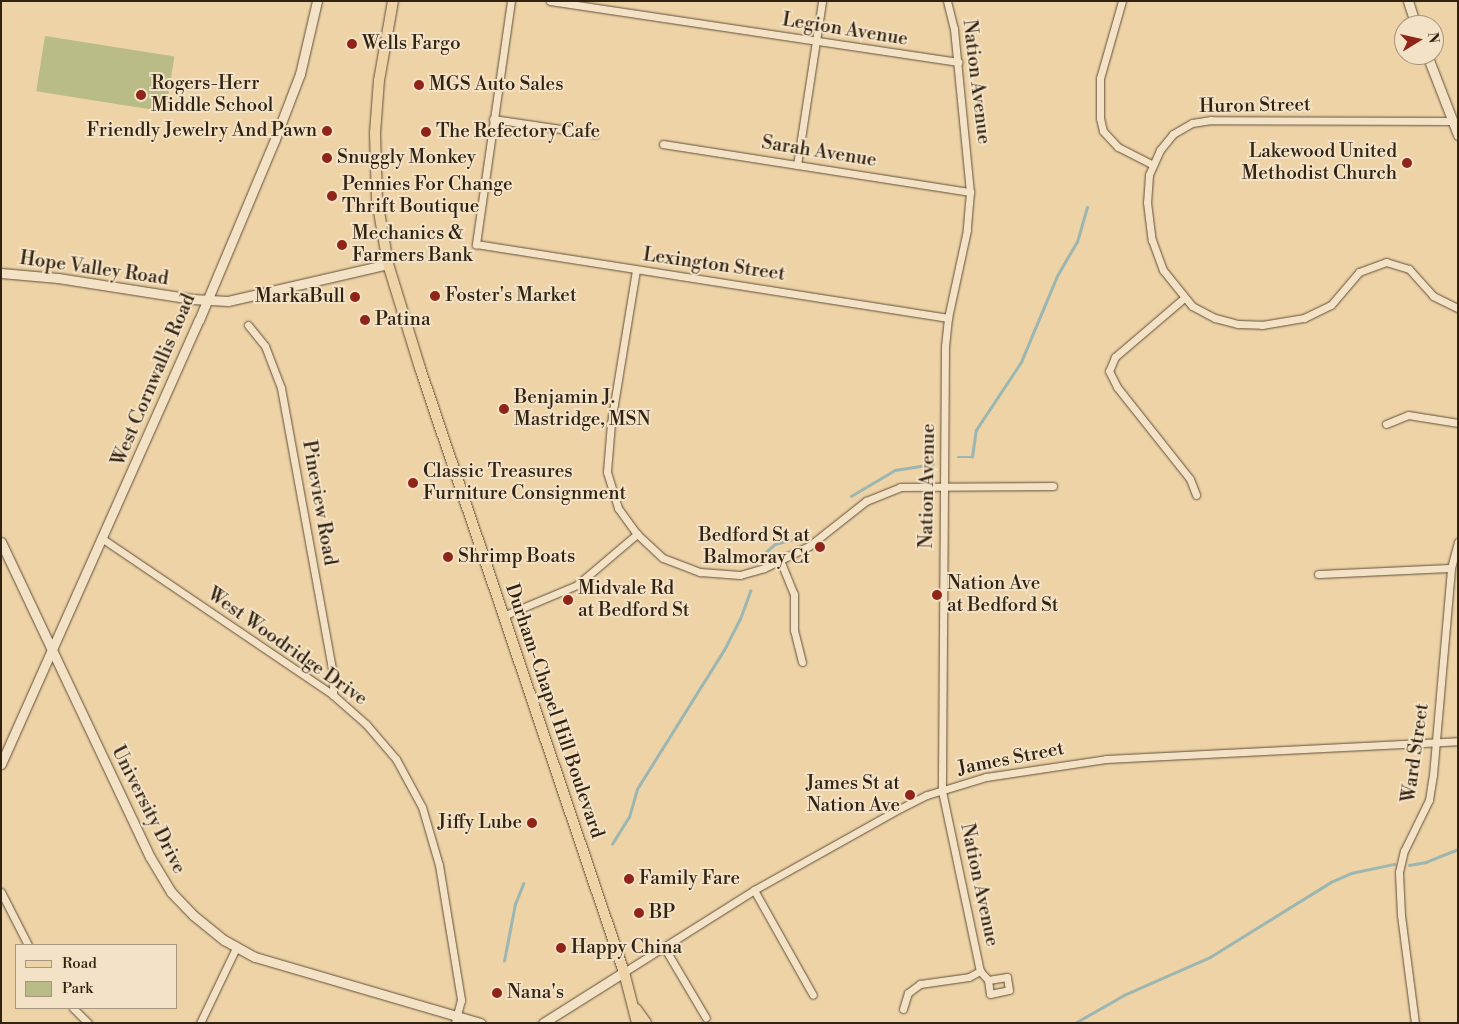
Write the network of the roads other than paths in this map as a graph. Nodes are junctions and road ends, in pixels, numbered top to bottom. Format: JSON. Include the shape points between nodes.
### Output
{"nodes":[{"id":1,"x":317,"y":1,"type":"edge"},
{"id":2,"x":393,"y":1,"type":"edge"},
{"id":3,"x":510,"y":1,"type":"edge"},
{"id":4,"x":550,"y":1,"type":"edge"},
{"id":5,"x":822,"y":1,"type":"edge"},
{"id":6,"x":947,"y":1,"type":"edge"},
{"id":7,"x":1122,"y":1,"type":"edge"},
{"id":8,"x":1408,"y":1,"type":"edge"},
{"id":9,"x":1413,"y":15,"type":"edge"},
{"id":10,"x":816,"y":41,"type":"junction"},
{"id":11,"x":958,"y":62,"type":"junction"},
{"id":12,"x":1431,"y":65,"type":"edge"},
{"id":13,"x":493,"y":119,"type":"junction"},
{"id":14,"x":1452,"y":121,"type":"junction"},
{"id":15,"x":594,"y":134,"type":"dead end"},
{"id":16,"x":1458,"y":135,"type":"edge"},
{"id":17,"x":663,"y":144,"type":"dead end"},
{"id":18,"x":1152,"y":164,"type":"junction"},
{"id":19,"x":797,"y":165,"type":"junction"},
{"id":20,"x":970,"y":192,"type":"junction"},
{"id":21,"x":388,"y":264,"type":"junction"},
{"id":22,"x":636,"y":270,"type":"junction"},
{"id":23,"x":1,"y":273,"type":"edge"},
{"id":24,"x":1184,"y":298,"type":"junction"},
{"id":25,"x":206,"y":301,"type":"junction"},
{"id":26,"x":1458,"y":308,"type":"edge"},
{"id":27,"x":948,"y":318,"type":"junction"},
{"id":28,"x":248,"y":325,"type":"dead end"},
{"id":29,"x":1458,"y":423,"type":"edge"},
{"id":30,"x":1386,"y":424,"type":"dead end"},
{"id":31,"x":944,"y":485,"type":"junction"},
{"id":32,"x":1054,"y":486,"type":"dead end"},
{"id":33,"x":1196,"y":495,"type":"dead end"},
{"id":34,"x":637,"y":534,"type":"junction"},
{"id":35,"x":103,"y":539,"type":"junction"},
{"id":36,"x":1,"y":542,"type":"edge"},
{"id":37,"x":1458,"y":542,"type":"edge"},
{"id":38,"x":780,"y":560,"type":"junction"},
{"id":39,"x":1451,"y":568,"type":"junction"},
{"id":40,"x":1318,"y":574,"type":"dead end"},
{"id":41,"x":503,"y":616,"type":"junction"},
{"id":42,"x":52,"y":650,"type":"junction"},
{"id":43,"x":802,"y":662,"type":"dead end"},
{"id":44,"x":334,"y":695,"type":"junction"},
{"id":45,"x":1458,"y":741,"type":"edge"},
{"id":46,"x":1436,"y":742,"type":"junction"},
{"id":47,"x":1,"y":764,"type":"edge"},
{"id":48,"x":942,"y":791,"type":"junction"},
{"id":49,"x":754,"y":890,"type":"junction"},
{"id":50,"x":1,"y":892,"type":"edge"},
{"id":51,"x":27,"y":944,"type":"edge"},
{"id":52,"x":664,"y":947,"type":"junction"},
{"id":53,"x":236,"y":948,"type":"junction"},
{"id":54,"x":980,"y":971,"type":"junction"},
{"id":55,"x":624,"y":972,"type":"junction"},
{"id":56,"x":988,"y":980,"type":"dead end"},
{"id":57,"x":813,"y":995,"type":"dead end"},
{"id":58,"x":902,"y":1008,"type":"dead end"},
{"id":59,"x":74,"y":1009,"type":"edge"},
{"id":60,"x":636,"y":1009,"type":"junction"},
{"id":61,"x":706,"y":1018,"type":"dead end"},
{"id":62,"x":456,"y":1019,"type":"edge"},
{"id":63,"x":88,"y":1023,"type":"edge"},
{"id":64,"x":200,"y":1023,"type":"edge"},
{"id":65,"x":481,"y":1023,"type":"edge"},
{"id":66,"x":543,"y":1023,"type":"edge"},
{"id":67,"x":637,"y":1023,"type":"edge"},
{"id":68,"x":646,"y":1023,"type":"edge"},
{"id":69,"x":1415,"y":1023,"type":"edge"}],
"edges":[{"from":1,"to":25,"type":"street","name":"West Cornwallis Road","via":[[290,103]]},
{"from":2,"to":21,"type":"main road","name":"Durham-Chapel Hill Boulevard","via":[[379,80],[375,132],[377,200]]},
{"from":3,"to":13,"type":"street"},
{"from":4,"to":10,"type":"street","name":"Legion Avenue"},
{"from":5,"to":10,"type":"street"},
{"from":6,"to":11,"type":"street","name":"Nation Avenue"},
{"from":7,"to":18,"type":"street","via":[[1100,78],[1100,118],[1103,131],[1118,147]]},
{"from":8,"to":9,"type":"street"},
{"from":10,"to":11,"type":"street","name":"Legion Avenue"},
{"from":10,"to":19,"type":"street"},
{"from":11,"to":20,"type":"street","name":"Nation Avenue"},
{"from":12,"to":14,"type":"street"},
{"from":13,"to":15,"type":"street"},
{"from":13,"to":22,"type":"street","name":"Lexington Street","via":[[476,244]]},
{"from":14,"to":16,"type":"street"},
{"from":14,"to":18,"type":"street","name":"Huron Street","via":[[1200,121],[1173,134]]},
{"from":17,"to":19,"type":"street","name":"Sarah Avenue"},
{"from":18,"to":24,"type":"street","name":"Huron Street","via":[[1147,188],[1152,240],[1163,270]]},
{"from":19,"to":20,"type":"street","name":"Sarah Avenue"},
{"from":20,"to":27,"type":"street","name":"Nation Avenue","via":[[965,242]]},
{"from":21,"to":25,"type":"street","name":"Hope Valley Road","via":[[251,298]]},
{"from":21,"to":41,"type":"main road","name":"Durham-Chapel Hill Boulevard"},
{"from":22,"to":27,"type":"street","name":"Lexington Street"},
{"from":22,"to":34,"type":"street","via":[[607,460],[613,498]]},
{"from":23,"to":25,"type":"street","name":"Hope Valley Road","via":[[58,278]]},
{"from":24,"to":26,"type":"street","name":"Huron Street","via":[[1201,312],[1226,322],[1262,325],[1287,322],[1331,305],[1359,272],[1386,262],[1409,268],[1433,296]]},
{"from":24,"to":33,"type":"street","via":[[1115,357],[1109,371],[1117,387],[1190,479]]},
{"from":25,"to":35,"type":"street","name":"West Cornwallis Road"},
{"from":27,"to":31,"type":"street","name":"Nation Avenue"},
{"from":28,"to":44,"type":"street","name":"Pineview Road","via":[[265,346],[281,388],[333,674]]},
{"from":29,"to":30,"type":"street","via":[[1408,416]]},
{"from":31,"to":32,"type":"street"},
{"from":31,"to":38,"type":"street","via":[[907,485],[874,496],[817,541]]},
{"from":31,"to":48,"type":"street","name":"Nation Avenue"},
{"from":34,"to":38,"type":"street","via":[[663,558],[708,574],[740,575]]},
{"from":34,"to":41,"type":"street","via":[[577,585]]},
{"from":35,"to":42,"type":"street","name":"West Cornwallis Road"},
{"from":35,"to":44,"type":"street","name":"West Woodridge Drive"},
{"from":36,"to":42,"type":"street","name":"University Drive"},
{"from":37,"to":39,"type":"street","name":"Ward Street"},
{"from":38,"to":43,"type":"street","via":[[794,594],[794,630]]},
{"from":39,"to":40,"type":"street"},
{"from":39,"to":46,"type":"street","name":"Ward Street"},
{"from":41,"to":55,"type":"main road","name":"Durham-Chapel Hill Boulevard"},
{"from":42,"to":47,"type":"street","name":"West Cornwallis Road"},
{"from":42,"to":53,"type":"street","name":"University Drive","via":[[161,876],[192,915]]},
{"from":44,"to":62,"type":"street","name":"West Woodridge Drive","via":[[385,744],[422,806],[435,848],[461,1000]]},
{"from":45,"to":46,"type":"street","name":"James Street"},
{"from":46,"to":48,"type":"street","name":"James Street","via":[[1106,759],[1004,773]]},
{"from":46,"to":69,"type":"street","name":"Ward Street","via":[[1428,800],[1404,851],[1399,872],[1401,915]]},
{"from":48,"to":49,"type":"street","name":"James Street","via":[[901,808]]},
{"from":48,"to":54,"type":"street","name":"Nation Avenue"},
{"from":49,"to":52,"type":"street","name":"James Street"},
{"from":49,"to":57,"type":"street"},
{"from":50,"to":51,"type":"street"},
{"from":52,"to":55,"type":"street","name":"James Street"},
{"from":52,"to":61,"type":"street"},
{"from":53,"to":62,"type":"street","name":"University Drive","via":[[268,962]]},
{"from":53,"to":64,"type":"street"},
{"from":54,"to":56,"type":"street"},
{"from":54,"to":58,"type":"street","via":[[973,976],[920,984],[908,993]]},
{"from":55,"to":60,"type":"main road","name":"Durham-Chapel Hill Boulevard"},
{"from":55,"to":66,"type":"street","name":"James Street"},
{"from":59,"to":63,"type":"street"},
{"from":60,"to":67,"type":"main road","name":"Durham-Chapel Hill Boulevard"},
{"from":60,"to":68,"type":"main road"},
{"from":62,"to":65,"type":"street","name":"University Drive"}]}
